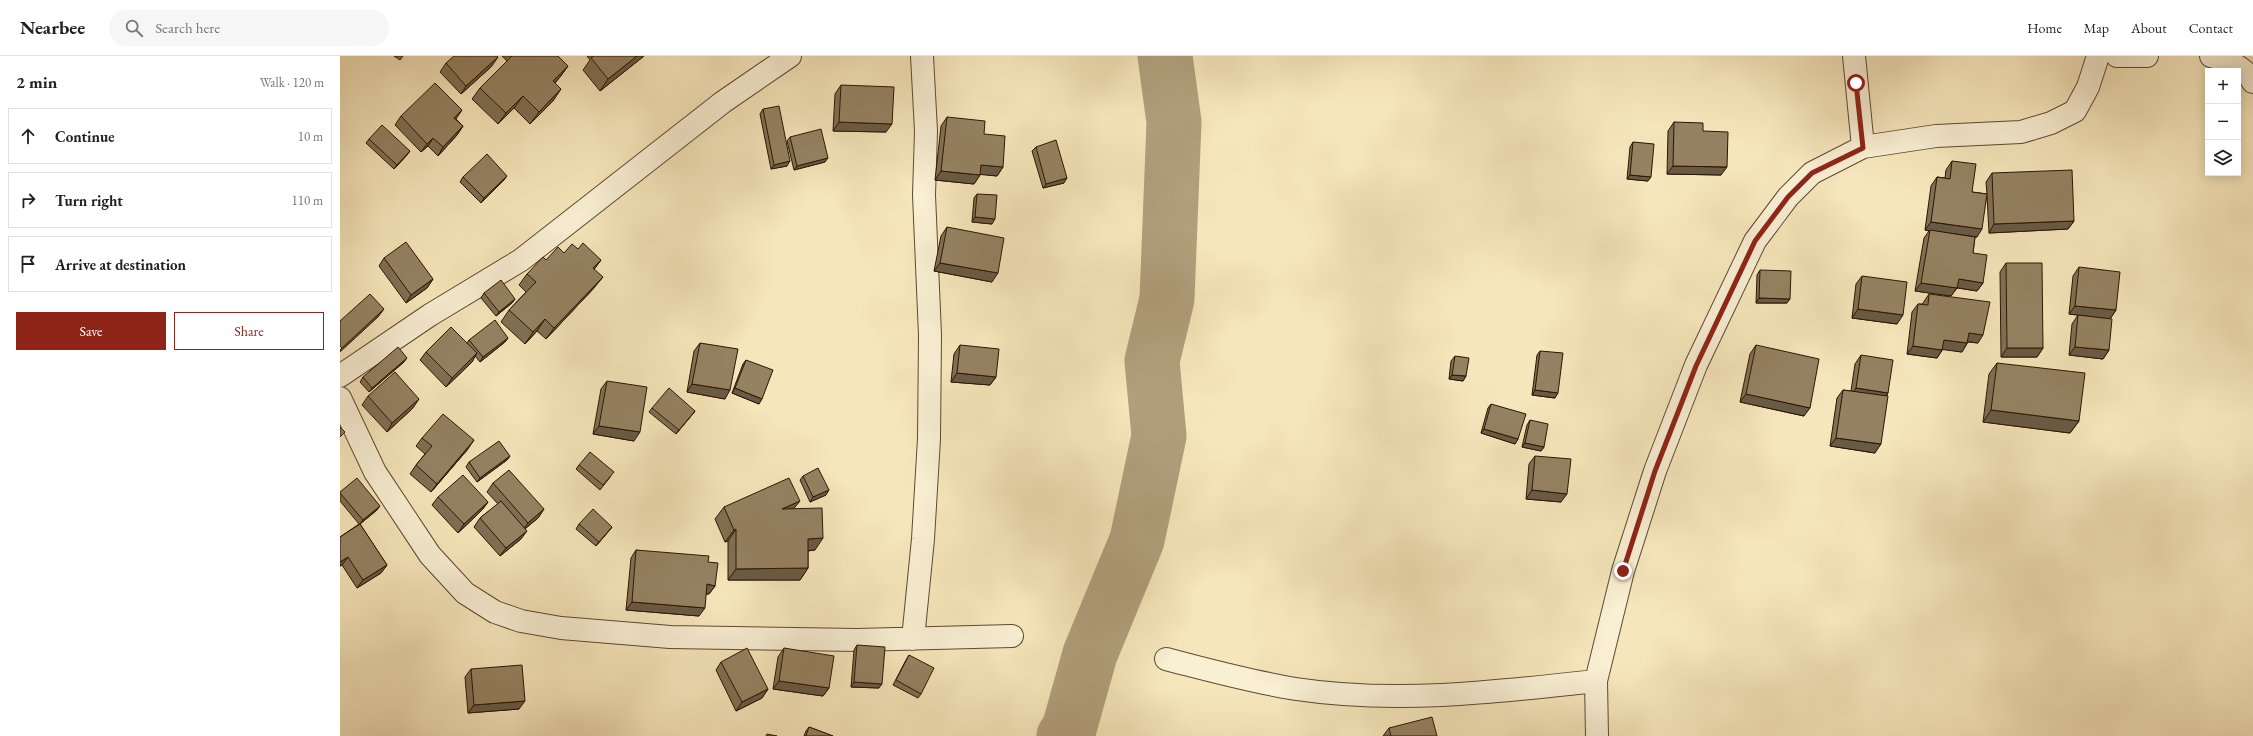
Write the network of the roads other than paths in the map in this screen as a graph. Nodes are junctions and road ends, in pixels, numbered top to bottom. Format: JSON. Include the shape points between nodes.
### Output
{"nodes":[{"id":1,"x":790,"y":56,"type":"edge"},
{"id":2,"x":922,"y":56,"type":"edge"},
{"id":3,"x":1854,"y":56,"type":"edge"},
{"id":4,"x":2098,"y":56,"type":"edge"},
{"id":5,"x":2117,"y":56,"type":"edge"},
{"id":6,"x":2147,"y":56,"type":"edge"},
{"id":7,"x":2211,"y":56,"type":"edge"},
{"id":8,"x":2253,"y":82,"type":"edge"},
{"id":9,"x":1863,"y":148,"type":"junction"},
{"id":10,"x":340,"y":376,"type":"edge"},
{"id":11,"x":340,"y":398,"type":"edge"},
{"id":12,"x":1012,"y":636,"type":"dead end"},
{"id":13,"x":913,"y":639,"type":"junction"},
{"id":14,"x":1166,"y":659,"type":"dead end"},
{"id":15,"x":1596,"y":681,"type":"junction"},
{"id":16,"x":1597,"y":736,"type":"edge"}],
"edges":[{"from":1,"to":10,"type":"street","via":[[723,102],[521,260],[430,315]]},
{"from":2,"to":13,"type":"street","via":[[926,131],[924,195],[930,350],[929,439]]},
{"from":3,"to":9,"type":"street"},
{"from":4,"to":9,"type":"street","via":[[2088,86],[2075,111],[2051,123],[2021,132],[1936,136]]},
{"from":5,"to":6,"type":"street"},
{"from":7,"to":8,"type":"street","via":[[2229,60],[2250,76]]},
{"from":9,"to":15,"type":"street","via":[[1812,173],[1788,197],[1755,241],[1696,366],[1655,471],[1623,571]]},
{"from":11,"to":13,"type":"street","via":[[375,472],[430,555],[465,593],[495,612],[521,621],[617,634],[841,640]]},
{"from":12,"to":13,"type":"street"},
{"from":14,"to":15,"type":"street","via":[[1296,689],[1375,696],[1486,693]]},
{"from":15,"to":16,"type":"street"}]}
